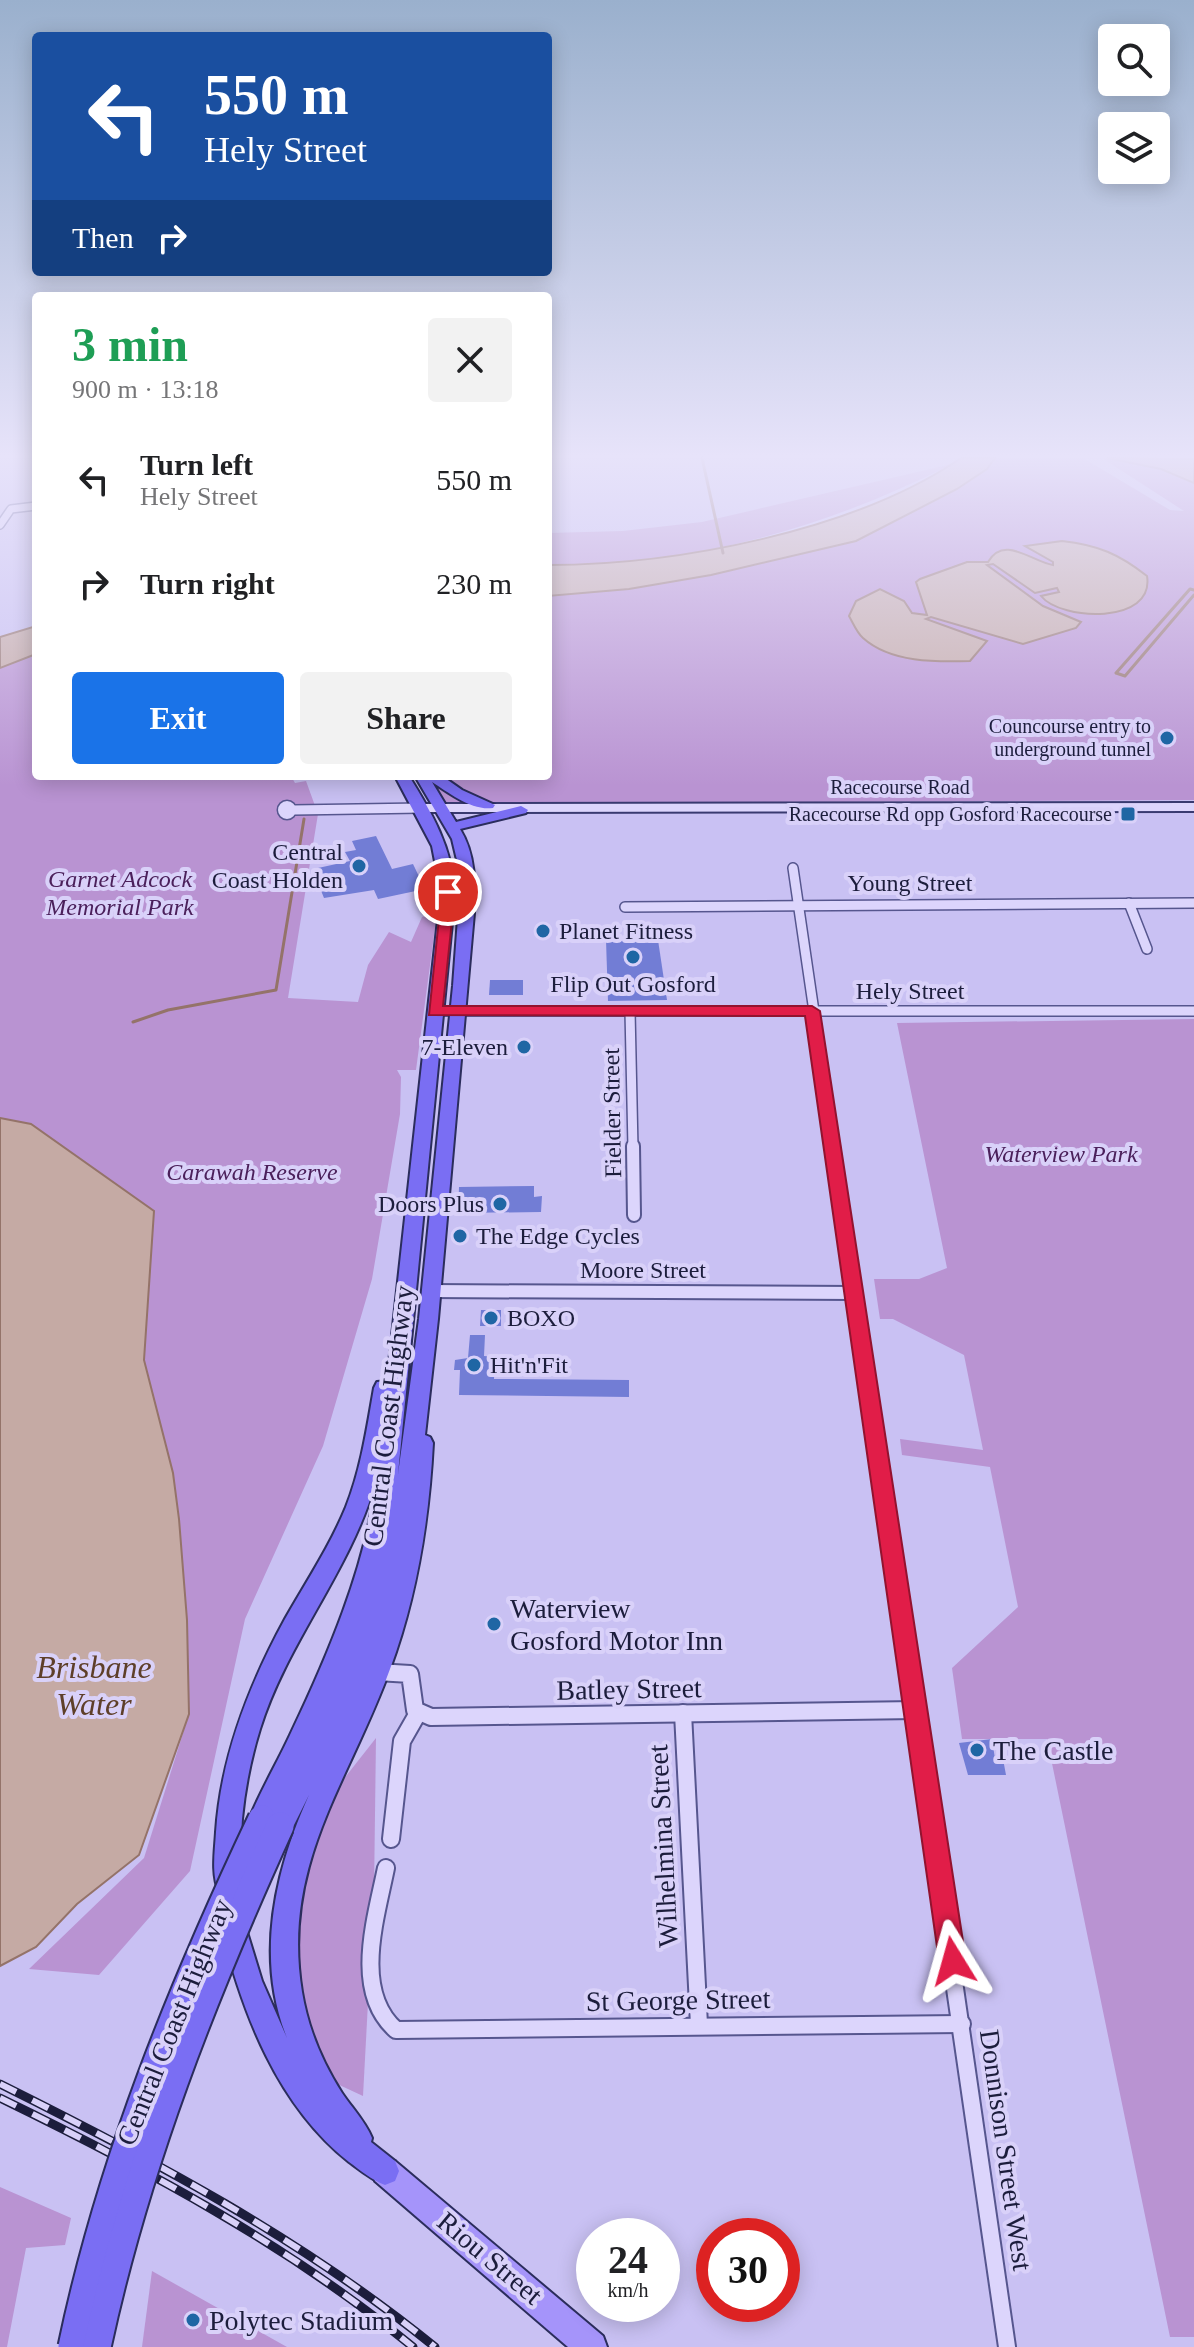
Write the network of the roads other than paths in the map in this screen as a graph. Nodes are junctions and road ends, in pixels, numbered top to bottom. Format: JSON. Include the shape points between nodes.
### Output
{"nodes":[{"id":1,"x":404,"y":780,"type":"edge"},
{"id":2,"x":424,"y":780,"type":"edge"},
{"id":3,"x":439,"y":780,"type":"edge"},
{"id":4,"x":488,"y":805,"type":"junction"},
{"id":5,"x":1194,"y":807,"type":"edge"},
{"id":6,"x":422,"y":808,"type":"junction"},
{"id":7,"x":441,"y":808,"type":"junction"},
{"id":8,"x":606,"y":808,"type":"junction"},
{"id":9,"x":293,"y":810,"type":"dead end"},
{"id":10,"x":521,"y":810,"type":"junction"},
{"id":11,"x":452,"y":827,"type":"junction"},
{"id":12,"x":793,"y":868,"type":"dead end"},
{"id":13,"x":1129,"y":903,"type":"junction"},
{"id":14,"x":1194,"y":903,"type":"edge"},
{"id":15,"x":799,"y":904,"type":"junction"},
{"id":16,"x":625,"y":907,"type":"dead end"},
{"id":17,"x":1147,"y":949,"type":"dead end"},
{"id":18,"x":435,"y":1011,"type":"junction"},
{"id":19,"x":457,"y":1011,"type":"junction"},
{"id":20,"x":630,"y":1011,"type":"junction"},
{"id":21,"x":812,"y":1011,"type":"junction"},
{"id":22,"x":1194,"y":1011,"type":"edge"},
{"id":23,"x":634,"y":1215,"type":"dead end"},
{"id":24,"x":406,"y":1277,"type":"junction"},
{"id":25,"x":430,"y":1291,"type":"junction"},
{"id":26,"x":855,"y":1293,"type":"junction"},
{"id":27,"x":425,"y":1359,"type":"junction"},
{"id":28,"x":377,"y":1672,"type":"junction"},
{"id":29,"x":916,"y":1710,"type":"junction"},
{"id":30,"x":418,"y":1713,"type":"junction"},
{"id":31,"x":683,"y":1713,"type":"junction"},
{"id":32,"x":271,"y":1823,"type":"junction"},
{"id":33,"x":391,"y":1839,"type":"dead end"},
{"id":34,"x":386,"y":1868,"type":"dead end"},
{"id":35,"x":962,"y":2024,"type":"junction"},
{"id":36,"x":699,"y":2025,"type":"junction"},
{"id":37,"x":385,"y":2171,"type":"junction"},
{"id":38,"x":72,"y":2347,"type":"edge"},
{"id":39,"x":97,"y":2347,"type":"edge"},
{"id":40,"x":592,"y":2347,"type":"edge"},
{"id":41,"x":1007,"y":2347,"type":"edge"}],
"edges":[{"from":1,"to":6,"type":"highway","name":"Central Coast Highway"},
{"from":2,"to":7,"type":"highway","name":"Central Coast Highway"},
{"from":3,"to":4,"type":"highway"},
{"from":4,"to":7,"type":"main road","name":"Racecourse Road"},
{"from":4,"to":8,"type":"main road","name":"Racecourse Road"},
{"from":5,"to":8,"type":"main road","name":"Racecourse Road"},
{"from":6,"to":7,"type":"main road","name":"Racecourse Road"},
{"from":6,"to":9,"type":"street"},
{"from":6,"to":18,"type":"highway","name":"Central Coast Highway","via":[[448,876]]},
{"from":7,"to":10,"type":"main road","name":"Racecourse Road"},
{"from":7,"to":11,"type":"highway","name":"Central Coast Highway"},
{"from":8,"to":10,"type":"main road","name":"Racecourse Road"},
{"from":10,"to":11,"type":"highway"},
{"from":11,"to":19,"type":"highway","name":"Central Coast Highway","via":[[468,877]]},
{"from":12,"to":15,"type":"street","name":"Donnison Street West"},
{"from":13,"to":14,"type":"street","name":"Young Street"},
{"from":13,"to":15,"type":"street","name":"Young Street"},
{"from":13,"to":17,"type":"street"},
{"from":15,"to":16,"type":"street","name":"Young Street"},
{"from":15,"to":21,"type":"street","name":"Donnison Street West"},
{"from":18,"to":19,"type":"street","name":"Hely Street"},
{"from":18,"to":24,"type":"highway","name":"Central Coast Highway"},
{"from":19,"to":20,"type":"street","name":"Hely Street"},
{"from":19,"to":25,"type":"highway","name":"Central Coast Highway"},
{"from":20,"to":21,"type":"street","name":"Hely Street"},
{"from":20,"to":23,"type":"street","name":"Fielder Street"},
{"from":21,"to":22,"type":"street","name":"Hely Street"},
{"from":21,"to":26,"type":"street","name":"Donnison Street West"},
{"from":24,"to":32,"type":"highway","name":"Central Coast Highway","via":[[385,1495],[368,1569]]},
{"from":24,"to":37,"type":"highway","via":[[366,1481],[351,1522],[255,1706],[235,1778],[228,1847],[232,1918],[265,2018],[317,2110]]},
{"from":25,"to":26,"type":"street","name":"Moore Street"},
{"from":25,"to":27,"type":"highway","name":"Central Coast Highway"},
{"from":26,"to":29,"type":"street","name":"Donnison Street West"},
{"from":27,"to":28,"type":"highway","via":[[418,1509],[403,1589]]},
{"from":27,"to":32,"type":"highway","name":"Central Coast Highway","via":[[404,1498],[363,1650],[329,1728]]},
{"from":28,"to":30,"type":"street","via":[[410,1674]]},
{"from":28,"to":37,"type":"highway","via":[[295,1862],[283,1950],[291,2012],[315,2078],[333,2109]]},
{"from":29,"to":31,"type":"street","name":"Batley Street"},
{"from":29,"to":35,"type":"street","name":"Donnison Street West"},
{"from":30,"to":31,"type":"street","name":"Batley Street"},
{"from":30,"to":33,"type":"street","via":[[402,1741]]},
{"from":31,"to":36,"type":"street","name":"Wilhelmina Street"},
{"from":32,"to":38,"type":"highway","name":"Central Coast Highway","bridge":true,"via":[[192,1966],[131,2121]]},
{"from":32,"to":39,"type":"highway","name":"Central Coast Highway","bridge":true,"via":[[166,2090],[131,2200]]},
{"from":34,"to":36,"type":"street","name":"St George Street","via":[[372,1994],[378,2016],[396,2030]]},
{"from":35,"to":36,"type":"street","name":"St George Street"},
{"from":35,"to":41,"type":"street","name":"Donnison Street West"},
{"from":37,"to":40,"type":"main road","name":"Riou Street"}]}
